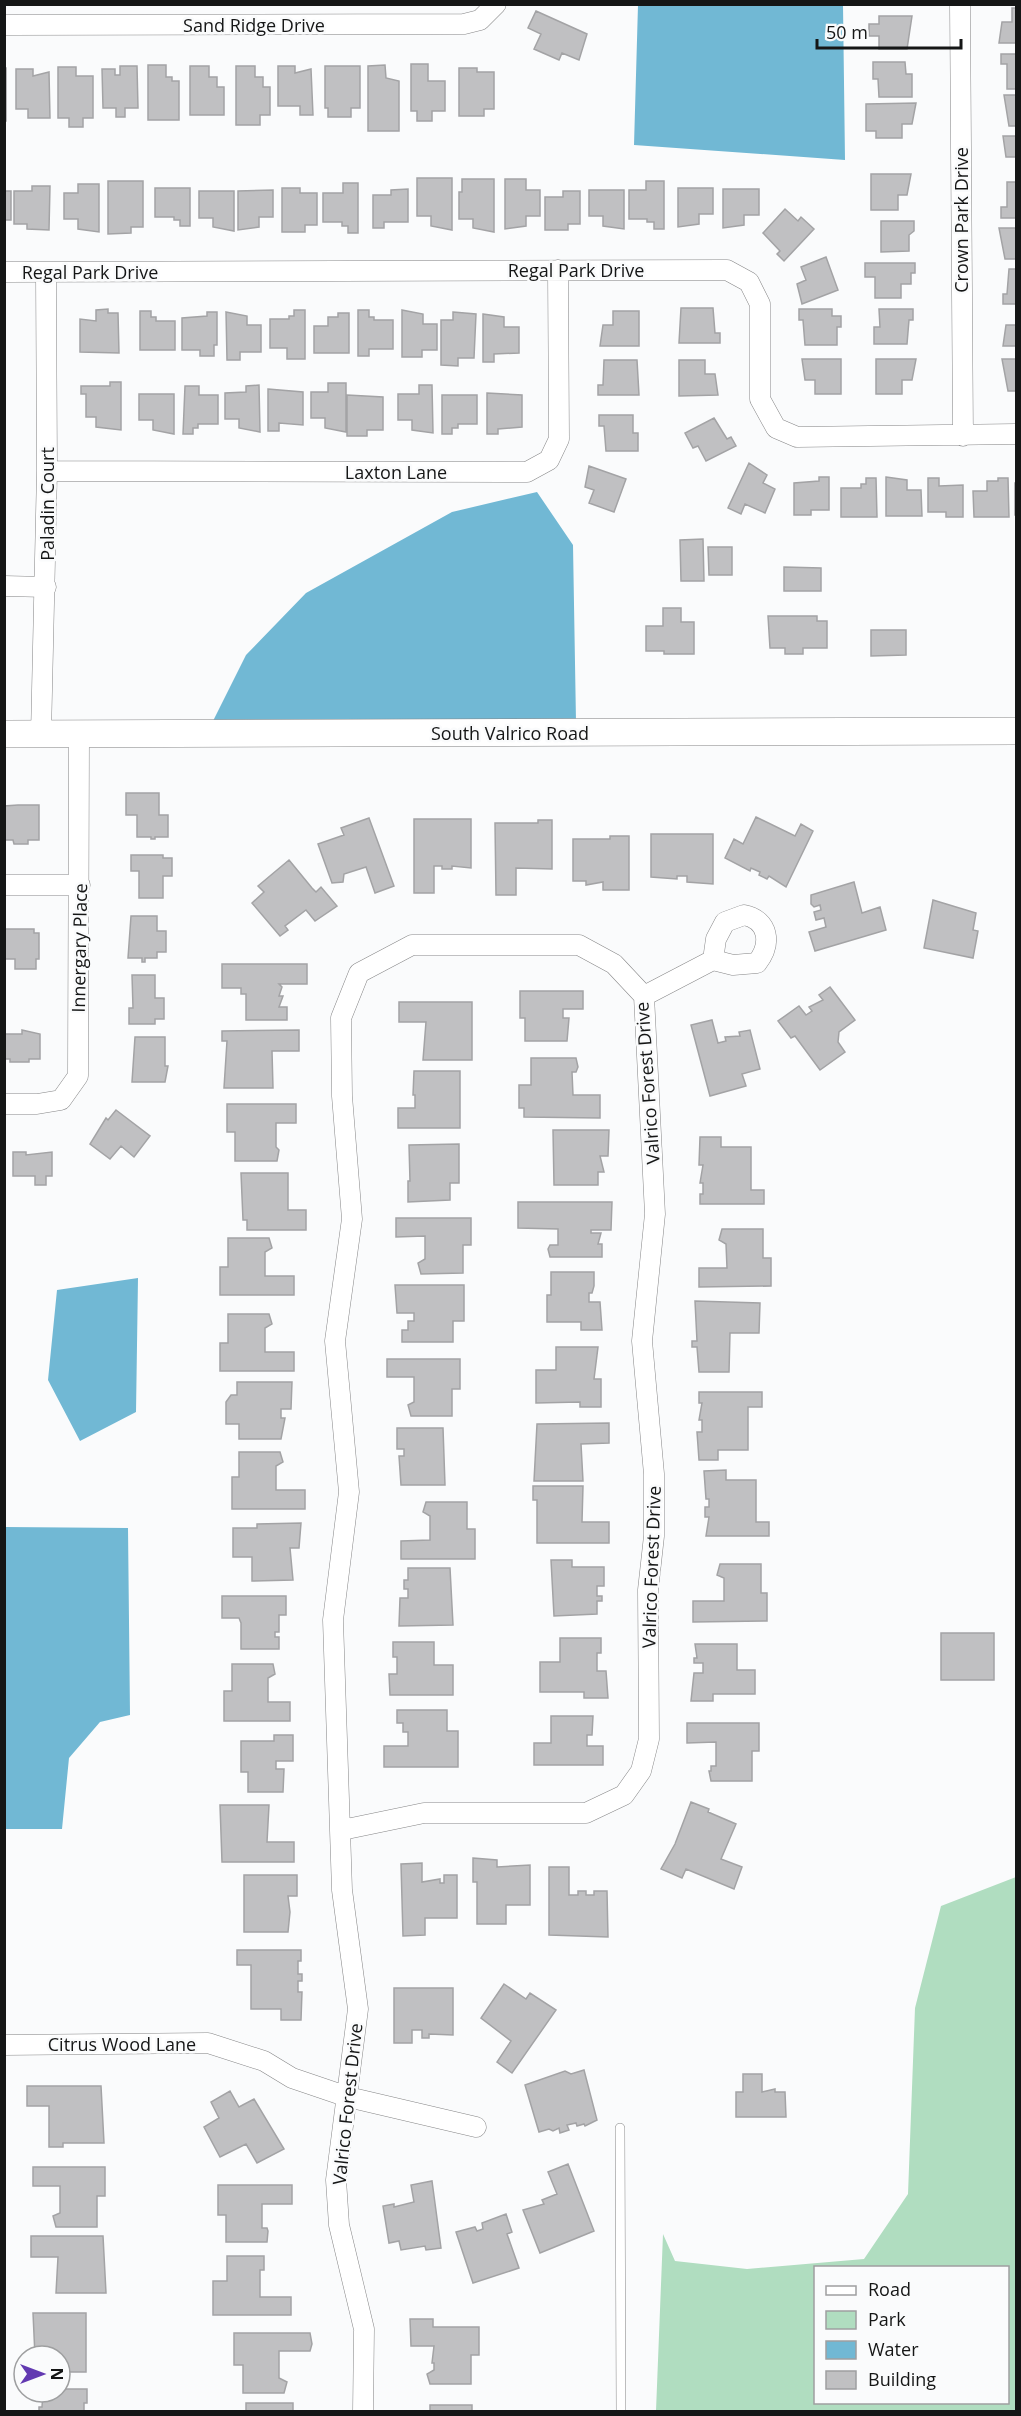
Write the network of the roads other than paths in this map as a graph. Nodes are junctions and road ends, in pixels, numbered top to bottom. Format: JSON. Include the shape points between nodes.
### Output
{"nodes":[{"id":1,"x":496,"y":4,"type":"edge"},
{"id":2,"x":960,"y":4,"type":"edge"},
{"id":3,"x":4,"y":25,"type":"edge"},
{"id":4,"x":558,"y":270,"type":"junction"},
{"id":5,"x":4,"y":272,"type":"edge"},
{"id":6,"x":46,"y":273,"type":"junction"},
{"id":7,"x":1017,"y":434,"type":"edge"},
{"id":8,"x":963,"y":436,"type":"junction"},
{"id":9,"x":47,"y":471,"type":"junction"},
{"id":10,"x":4,"y":586,"type":"edge"},
{"id":11,"x":46,"y":586,"type":"junction"},
{"id":12,"x":1017,"y":731,"type":"edge"},
{"id":13,"x":4,"y":734,"type":"edge"},
{"id":14,"x":79,"y":734,"type":"junction"},
{"id":15,"x":41,"y":735,"type":"junction"},
{"id":16,"x":4,"y":885,"type":"edge"},
{"id":17,"x":80,"y":885,"type":"junction"},
{"id":18,"x":713,"y":960,"type":"dead end"},
{"id":19,"x":644,"y":996,"type":"junction"},
{"id":20,"x":4,"y":1104,"type":"edge"},
{"id":21,"x":342,"y":1830,"type":"junction"},
{"id":22,"x":4,"y":2044,"type":"edge"},
{"id":23,"x":348,"y":2097,"type":"junction"},
{"id":24,"x":476,"y":2127,"type":"dead end"},
{"id":25,"x":620,"y":2128,"type":"dead end"},
{"id":26,"x":363,"y":2412,"type":"edge"},
{"id":27,"x":621,"y":2412,"type":"edge"}],
"edges":[{"from":1,"to":3,"type":"street","name":"Sand Ridge Drive","via":[[480,20],[464,24]]},
{"from":2,"to":8,"type":"street","name":"Crown Park Drive"},
{"from":4,"to":6,"type":"street","name":"Regal Park Drive"},
{"from":4,"to":8,"type":"street","name":"Regal Park Drive","via":[[727,270],[749,282],[760,304],[760,399],[776,428],[797,437]]},
{"from":4,"to":9,"type":"street","name":"Laxton Lane","via":[[559,439],[549,460],[526,472]]},
{"from":5,"to":6,"type":"street","name":"Regal Park Drive"},
{"from":6,"to":9,"type":"street","name":"Paladin Court"},
{"from":7,"to":8,"type":"street","name":"Regal Park Drive"},
{"from":9,"to":11,"type":"street","name":"Paladin Court"},
{"from":10,"to":11,"type":"street"},
{"from":11,"to":15,"type":"street","name":"Paladin Court"},
{"from":12,"to":14,"type":"street","name":"South Valrico Road"},
{"from":13,"to":15,"type":"street","name":"South Valrico Road"},
{"from":14,"to":15,"type":"street","name":"South Valrico Road"},
{"from":14,"to":17,"type":"street","name":"Innergary Place"},
{"from":16,"to":17,"type":"street"},
{"from":17,"to":20,"type":"street","name":"Innergary Place","via":[[78,1076],[61,1100]]},
{"from":18,"to":19,"type":"street"},
{"from":19,"to":21,"type":"street","name":"Valrico Forest Drive","via":[[655,1214],[642,1341],[654,1484],[654,1536],[648,1590],[649,1739],[641,1771],[624,1795],[586,1813],[424,1813]]},
{"from":19,"to":21,"type":"street","name":"Valrico Forest Drive","via":[[614,964],[579,945],[412,945],[359,973],[341,1018],[342,1096],[352,1219],[335,1341],[349,1492],[333,1620]]},
{"from":21,"to":23,"type":"street","name":"Valrico Forest Drive","via":[[342,1890],[358,2009]]},
{"from":22,"to":23,"type":"street","name":"Citrus Wood Lane","via":[[208,2043],[264,2061],[292,2078]]},
{"from":23,"to":24,"type":"street","name":"Citrus Wood Lane"},
{"from":23,"to":26,"type":"street","name":"Valrico Forest Drive","via":[[336,2180],[339,2225],[364,2329]]},
{"from":25,"to":27,"type":"lane"}]}
